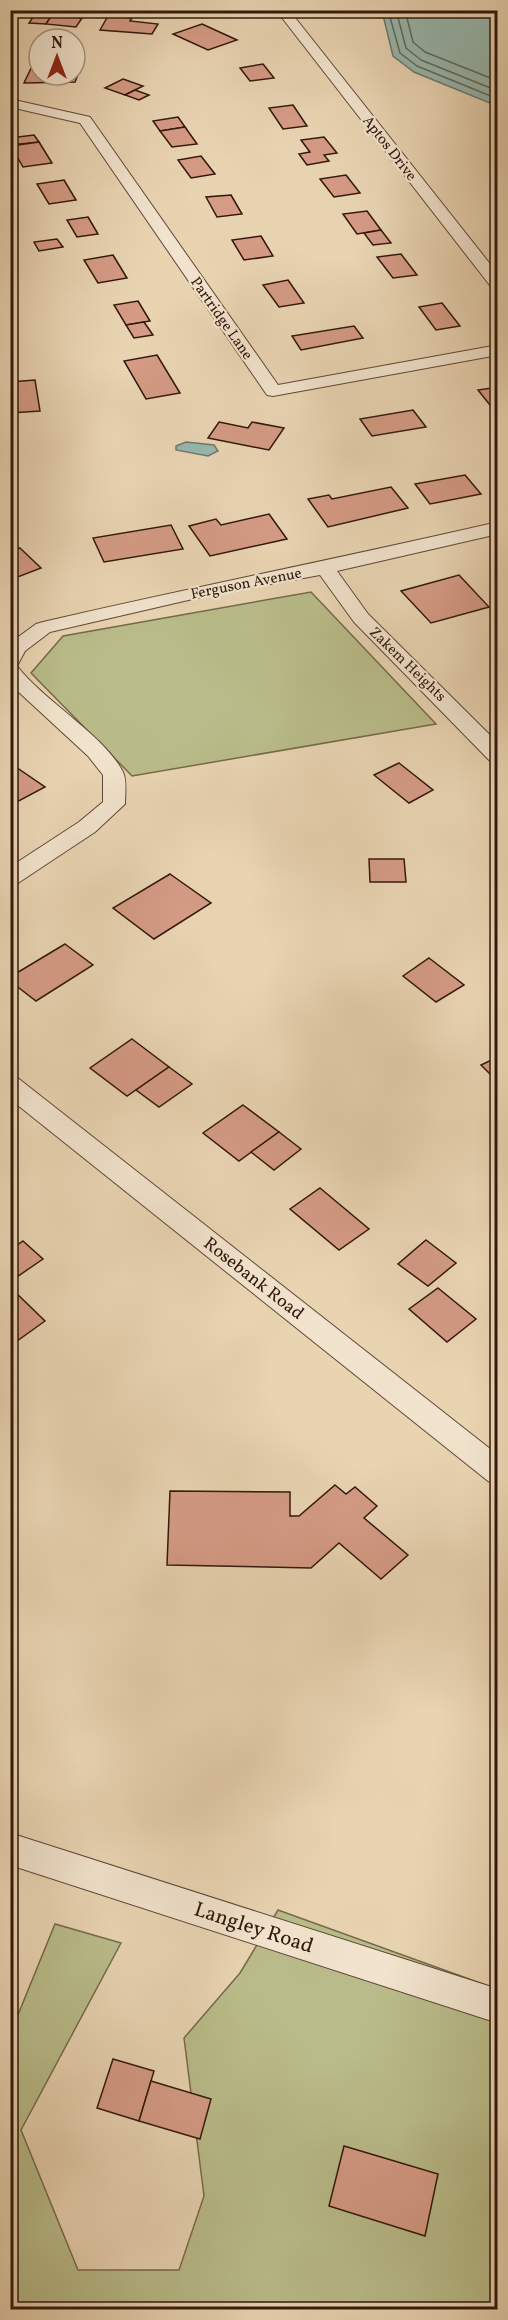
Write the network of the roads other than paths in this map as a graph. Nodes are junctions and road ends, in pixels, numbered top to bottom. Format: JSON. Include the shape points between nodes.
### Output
{"nodes":[{"id":1,"x":275,"y":10,"type":"edge"},
{"id":2,"x":282,"y":11,"type":"edge"},
{"id":3,"x":10,"y":103,"type":"edge"},
{"id":4,"x":496,"y":280,"type":"edge"},
{"id":5,"x":498,"y":350,"type":"edge"},
{"id":6,"x":498,"y":528,"type":"edge"},
{"id":7,"x":325,"y":568,"type":"junction"},
{"id":8,"x":10,"y":662,"type":"edge"},
{"id":9,"x":10,"y":670,"type":"edge"},
{"id":10,"x":498,"y":756,"type":"edge"},
{"id":11,"x":10,"y":878,"type":"edge"},
{"id":12,"x":10,"y":1086,"type":"edge"},
{"id":13,"x":498,"y":1472,"type":"edge"},
{"id":14,"x":10,"y":1849,"type":"edge"},
{"id":15,"x":498,"y":2006,"type":"edge"}],
"edges":[{"from":1,"to":2,"type":"street"},
{"from":2,"to":4,"type":"street","name":"Aptos Drive"},
{"from":3,"to":5,"type":"street","name":"Partridge Lane","via":[[85,120],[273,391]]},
{"from":6,"to":7,"type":"street","name":"Ferguson Avenue"},
{"from":7,"to":8,"type":"street","name":"Ferguson Avenue","via":[[210,589],[43,628],[16,648]]},
{"from":7,"to":10,"type":"street","name":"Zakem Heights","via":[[361,618]]},
{"from":9,"to":11,"type":"street","via":[[114,774],[114,804],[87,827]]},
{"from":12,"to":13,"type":"street","name":"Rosebank Road"},
{"from":14,"to":15,"type":"street","name":"Langley Road"}]}
